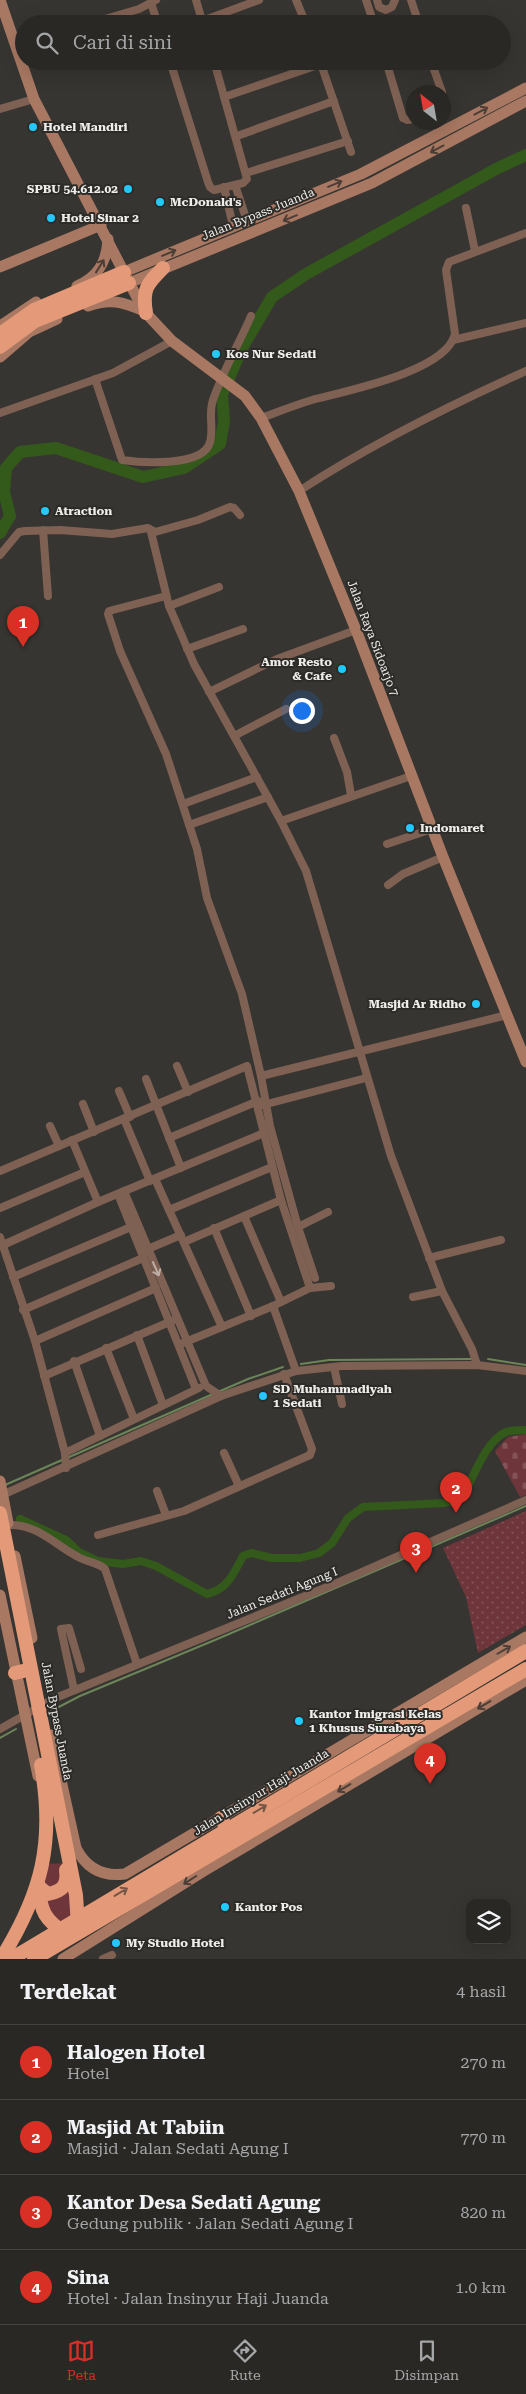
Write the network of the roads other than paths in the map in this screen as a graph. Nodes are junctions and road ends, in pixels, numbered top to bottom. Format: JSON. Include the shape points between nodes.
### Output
{"nodes":[{"id":1,"x":0,"y":0,"type":"edge"},
{"id":2,"x":196,"y":0,"type":"edge"},
{"id":3,"x":259,"y":0,"type":"edge"},
{"id":4,"x":296,"y":0,"type":"edge"},
{"id":5,"x":395,"y":0,"type":"edge"},
{"id":6,"x":411,"y":0,"type":"edge"},
{"id":7,"x":153,"y":1,"type":"edge"},
{"id":8,"x":377,"y":2,"type":"edge"},
{"id":9,"x":367,"y":3,"type":"edge"},
{"id":10,"x":117,"y":15,"type":"edge"},
{"id":11,"x":156,"y":15,"type":"edge"},
{"id":12,"x":201,"y":15,"type":"edge"},
{"id":13,"x":221,"y":15,"type":"edge"},
{"id":14,"x":302,"y":15,"type":"edge"},
{"id":15,"x":371,"y":15,"type":"edge"},
{"id":16,"x":416,"y":15,"type":"edge"},
{"id":17,"x":15,"y":33,"type":"edge"},
{"id":18,"x":27,"y":70,"type":"edge"},
{"id":19,"x":173,"y":70,"type":"edge"},
{"id":20,"x":216,"y":70,"type":"edge"},
{"id":21,"x":298,"y":70,"type":"edge"},
{"id":22,"x":323,"y":70,"type":"edge"},
{"id":23,"x":389,"y":70,"type":"edge"},
{"id":24,"x":434,"y":70,"type":"edge"},
{"id":25,"x":440,"y":85,"type":"edge"},
{"id":26,"x":526,"y":88,"type":"edge"},
{"id":27,"x":224,"y":97,"type":"junction"},
{"id":28,"x":34,"y":99,"type":"junction"},
{"id":29,"x":334,"y":101,"type":"junction"},
{"id":30,"x":526,"y":101,"type":"edge"},
{"id":31,"x":0,"y":109,"type":"edge"},
{"id":32,"x":406,"y":119,"type":"edge"},
{"id":33,"x":237,"y":136,"type":"junction"},
{"id":34,"x":348,"y":141,"type":"junction"},
{"id":35,"x":351,"y":152,"type":"dead end"},
{"id":36,"x":246,"y":173,"type":"junction"},
{"id":37,"x":235,"y":185,"type":"junction"},
{"id":38,"x":224,"y":187,"type":"junction"},
{"id":39,"x":242,"y":207,"type":"junction"},
{"id":40,"x":466,"y":208,"type":"dead end"},
{"id":41,"x":229,"y":212,"type":"junction"},
{"id":42,"x":247,"y":221,"type":"junction"},
{"id":43,"x":101,"y":225,"type":"junction"},
{"id":44,"x":233,"y":226,"type":"junction"},
{"id":45,"x":526,"y":233,"type":"edge"},
{"id":46,"x":108,"y":239,"type":"junction"},
{"id":47,"x":475,"y":251,"type":"junction"},
{"id":48,"x":0,"y":268,"type":"edge"},
{"id":49,"x":163,"y":268,"type":"junction"},
{"id":50,"x":127,"y":277,"type":"junction"},
{"id":51,"x":41,"y":303,"type":"junction"},
{"id":52,"x":145,"y":312,"type":"junction"},
{"id":53,"x":252,"y":316,"type":"dead end"},
{"id":54,"x":526,"y":323,"type":"edge"},
{"id":55,"x":0,"y":326,"type":"edge"},
{"id":56,"x":0,"y":334,"type":"edge"},
{"id":57,"x":453,"y":340,"type":"junction"},
{"id":58,"x":172,"y":341,"type":"junction"},
{"id":59,"x":0,"y":347,"type":"edge"},
{"id":60,"x":0,"y":357,"type":"edge"},
{"id":61,"x":526,"y":371,"type":"edge"},
{"id":62,"x":95,"y":379,"type":"junction"},
{"id":63,"x":222,"y":379,"type":"junction"},
{"id":64,"x":0,"y":413,"type":"edge"},
{"id":65,"x":261,"y":418,"type":"junction"},
{"id":66,"x":299,"y":491,"type":"junction"},
{"id":67,"x":240,"y":515,"type":"dead end"},
{"id":68,"x":43,"y":530,"type":"junction"},
{"id":69,"x":151,"y":532,"type":"junction"},
{"id":70,"x":0,"y":555,"type":"edge"},
{"id":71,"x":219,"y":588,"type":"dead end"},
{"id":72,"x":48,"y":596,"type":"dead end"},
{"id":73,"x":166,"y":596,"type":"junction"},
{"id":74,"x":169,"y":606,"type":"junction"},
{"id":75,"x":243,"y":628,"type":"dead end"},
{"id":76,"x":356,"y":630,"type":"junction"},
{"id":77,"x":187,"y":649,"type":"junction"},
{"id":78,"x":209,"y":692,"type":"junction"},
{"id":79,"x":286,"y":710,"type":"dead end"},
{"id":80,"x":234,"y":736,"type":"junction"},
{"id":81,"x":334,"y":738,"type":"dead end"},
{"id":82,"x":411,"y":776,"type":"junction"},
{"id":83,"x":257,"y":777,"type":"junction"},
{"id":84,"x":351,"y":795,"type":"junction"},
{"id":85,"x":268,"y":797,"type":"junction"},
{"id":86,"x":183,"y":804,"type":"junction"},
{"id":87,"x":281,"y":821,"type":"junction"},
{"id":88,"x":189,"y":826,"type":"junction"},
{"id":89,"x":432,"y":830,"type":"junction"},
{"id":90,"x":387,"y":844,"type":"dead end"},
{"id":91,"x":443,"y":857,"type":"junction"},
{"id":92,"x":388,"y":885,"type":"dead end"},
{"id":93,"x":507,"y":1015,"type":"junction"},
{"id":94,"x":359,"y":1050,"type":"junction"},
{"id":95,"x":526,"y":1062,"type":"edge"},
{"id":96,"x":177,"y":1066,"type":"dead end"},
{"id":97,"x":261,"y":1076,"type":"junction"},
{"id":98,"x":366,"y":1078,"type":"junction"},
{"id":99,"x":146,"y":1080,"type":"dead end"},
{"id":100,"x":119,"y":1091,"type":"dead end"},
{"id":101,"x":188,"y":1092,"type":"junction"},
{"id":102,"x":83,"y":1104,"type":"dead end"},
{"id":103,"x":258,"y":1104,"type":"junction"},
{"id":104,"x":267,"y":1104,"type":"junction"},
{"id":105,"x":156,"y":1106,"type":"junction"},
{"id":106,"x":127,"y":1118,"type":"junction"},
{"id":107,"x":50,"y":1126,"type":"dead end"},
{"id":108,"x":94,"y":1132,"type":"junction"},
{"id":109,"x":264,"y":1133,"type":"junction"},
{"id":110,"x":169,"y":1138,"type":"junction"},
{"id":111,"x":72,"y":1140,"type":"junction"},
{"id":112,"x":59,"y":1146,"type":"junction"},
{"id":113,"x":272,"y":1167,"type":"junction"},
{"id":114,"x":181,"y":1168,"type":"junction"},
{"id":115,"x":0,"y":1171,"type":"edge"},
{"id":116,"x":85,"y":1172,"type":"junction"},
{"id":117,"x":153,"y":1180,"type":"junction"},
{"id":118,"x":121,"y":1193,"type":"junction"},
{"id":119,"x":281,"y":1200,"type":"junction"},
{"id":120,"x":98,"y":1202,"type":"junction"},
{"id":121,"x":0,"y":1208,"type":"edge"},
{"id":122,"x":169,"y":1210,"type":"junction"},
{"id":123,"x":328,"y":1212,"type":"dead end"},
{"id":124,"x":244,"y":1216,"type":"junction"},
{"id":125,"x":131,"y":1227,"type":"junction"},
{"id":126,"x":214,"y":1228,"type":"junction"},
{"id":127,"x":298,"y":1228,"type":"junction"},
{"id":128,"x":182,"y":1239,"type":"junction"},
{"id":129,"x":501,"y":1240,"type":"dead end"},
{"id":130,"x":1,"y":1241,"type":"edge"},
{"id":131,"x":144,"y":1253,"type":"junction"},
{"id":132,"x":429,"y":1258,"type":"junction"},
{"id":133,"x":13,"y":1277,"type":"junction"},
{"id":134,"x":315,"y":1278,"type":"dead end"},
{"id":135,"x":331,"y":1286,"type":"dead end"},
{"id":136,"x":156,"y":1288,"type":"junction"},
{"id":137,"x":310,"y":1288,"type":"junction"},
{"id":138,"x":442,"y":1291,"type":"junction"},
{"id":139,"x":413,"y":1297,"type":"dead end"},
{"id":140,"x":281,"y":1302,"type":"junction"},
{"id":141,"x":274,"y":1306,"type":"junction"},
{"id":142,"x":23,"y":1310,"type":"junction"},
{"id":143,"x":251,"y":1316,"type":"junction"},
{"id":144,"x":178,"y":1318,"type":"junction"},
{"id":145,"x":170,"y":1322,"type":"junction"},
{"id":146,"x":222,"y":1327,"type":"junction"},
{"id":147,"x":137,"y":1335,"type":"junction"},
{"id":148,"x":35,"y":1341,"type":"junction"},
{"id":149,"x":188,"y":1341,"type":"junction"},
{"id":150,"x":179,"y":1345,"type":"junction"},
{"id":151,"x":106,"y":1348,"type":"junction"},
{"id":152,"x":74,"y":1362,"type":"junction"},
{"id":153,"x":477,"y":1365,"type":"junction"},
{"id":154,"x":334,"y":1367,"type":"junction"},
{"id":155,"x":296,"y":1371,"type":"junction"},
{"id":156,"x":526,"y":1371,"type":"edge"},
{"id":157,"x":284,"y":1374,"type":"junction"},
{"id":158,"x":44,"y":1376,"type":"junction"},
{"id":159,"x":208,"y":1387,"type":"junction"},
{"id":160,"x":196,"y":1389,"type":"junction"},
{"id":161,"x":220,"y":1394,"type":"junction"},
{"id":162,"x":342,"y":1404,"type":"dead end"},
{"id":163,"x":163,"y":1405,"type":"junction"},
{"id":164,"x":134,"y":1419,"type":"junction"},
{"id":165,"x":100,"y":1436,"type":"junction"},
{"id":166,"x":224,"y":1453,"type":"dead end"},
{"id":167,"x":65,"y":1460,"type":"junction"},
{"id":168,"x":239,"y":1486,"type":"junction"},
{"id":169,"x":1,"y":1489,"type":"edge"},
{"id":170,"x":157,"y":1491,"type":"dead end"},
{"id":171,"x":526,"y":1500,"type":"edge"},
{"id":172,"x":0,"y":1514,"type":"edge"},
{"id":173,"x":166,"y":1515,"type":"junction"},
{"id":174,"x":9,"y":1525,"type":"junction"},
{"id":175,"x":98,"y":1535,"type":"dead end"},
{"id":176,"x":0,"y":1556,"type":"edge"},
{"id":177,"x":4,"y":1590,"type":"edge"},
{"id":178,"x":526,"y":1637,"type":"edge"},
{"id":179,"x":525,"y":1653,"type":"edge"},
{"id":180,"x":137,"y":1664,"type":"junction"},
{"id":181,"x":81,"y":1669,"type":"dead end"},
{"id":182,"x":526,"y":1669,"type":"edge"},
{"id":183,"x":526,"y":1680,"type":"edge"},
{"id":184,"x":74,"y":1690,"type":"junction"},
{"id":185,"x":35,"y":1713,"type":"junction"},
{"id":186,"x":444,"y":1723,"type":"junction"},
{"id":187,"x":0,"y":1729,"type":"edge"},
{"id":188,"x":224,"y":1823,"type":"junction"},
{"id":189,"x":65,"y":1847,"type":"junction"},
{"id":190,"x":39,"y":1882,"type":"junction"},
{"id":191,"x":124,"y":1913,"type":"junction"},
{"id":192,"x":79,"y":1917,"type":"junction"},
{"id":193,"x":59,"y":1929,"type":"junction"},
{"id":194,"x":74,"y":1936,"type":"junction"},
{"id":195,"x":0,"y":1948,"type":"edge"},
{"id":196,"x":112,"y":1955,"type":"dead end"},
{"id":197,"x":71,"y":1957,"type":"edge"},
{"id":198,"x":1,"y":1959,"type":"edge"},
{"id":199,"x":11,"y":1959,"type":"edge"},
{"id":200,"x":34,"y":1959,"type":"edge"},
{"id":201,"x":103,"y":1959,"type":"edge"}],
"edges":[{"from":1,"to":17,"type":"main road","name":"Jalan Raya Sidoarjo 7"},
{"from":2,"to":12,"type":"street"},
{"from":3,"to":13,"type":"street"},
{"from":4,"to":14,"type":"street"},
{"from":5,"to":8,"type":"street","via":[[387,10],[380,8]]},
{"from":6,"to":16,"type":"street"},
{"from":7,"to":10,"type":"street"},
{"from":7,"to":11,"type":"street"},
{"from":8,"to":9,"type":"street"},
{"from":9,"to":15,"type":"street"},
{"from":18,"to":28,"type":"main road","name":"Jalan Raya Sidoarjo 7"},
{"from":19,"to":38,"type":"street","via":[[210,187],[214,190]]},
{"from":20,"to":27,"type":"street"},
{"from":21,"to":27,"type":"street"},
{"from":22,"to":29,"type":"street"},
{"from":23,"to":32,"type":"street"},
{"from":24,"to":25,"type":"street"},
{"from":42,"to":26,"type":"main road","name":"Jalan Bypass Juanda","one_way":true,"via":[[368,170]]},
{"from":27,"to":33,"type":"street"},
{"from":28,"to":31,"type":"street"},
{"from":28,"to":43,"type":"main road","name":"Jalan Raya Sidoarjo 7"},
{"from":29,"to":33,"type":"street"},
{"from":29,"to":34,"type":"street"},
{"from":30,"to":49,"type":"main road","name":"Jalan Bypass Juanda","one_way":true,"via":[[372,183]]},
{"from":33,"to":36,"type":"street"},
{"from":34,"to":35,"type":"street"},
{"from":34,"to":36,"type":"street"},
{"from":36,"to":37,"type":"street","via":[[246,180]]},
{"from":37,"to":38,"type":"street"},
{"from":37,"to":39,"type":"street"},
{"from":38,"to":41,"type":"street"},
{"from":39,"to":41,"type":"street"},
{"from":39,"to":42,"type":"street"},
{"from":40,"to":47,"type":"street"},
{"from":41,"to":44,"type":"street"},
{"from":42,"to":44,"type":"main road","name":"Jalan Bypass Juanda"},
{"from":43,"to":46,"type":"main road","name":"Jalan Raya Sidoarjo 7"},
{"from":43,"to":48,"type":"main road"},
{"from":50,"to":44,"type":"main road","name":"Jalan Bypass Juanda","one_way":true},
{"from":45,"to":47,"type":"street"},
{"from":46,"to":50,"type":"main road","name":"Jalan Raya Sidoarjo 7"},
{"from":51,"to":46,"type":"main road","one_way":true,"via":[[79,286],[96,274],[108,252]]},
{"from":47,"to":57,"type":"street","via":[[451,260],[446,270]]},
{"from":49,"to":50,"type":"main road","name":"Jalan Bypass Juanda"},
{"from":49,"to":52,"type":"highway","via":[[145,291]]},
{"from":50,"to":51,"type":"highway","name":"Jalan Bypass Juanda"},
{"from":50,"to":52,"type":"main road","name":"Jalan Raya Sidoarjo 7"},
{"from":50,"to":59,"type":"highway","name":"Jalan Bypass Juanda","via":[[35,321]]},
{"from":51,"to":55,"type":"main road"},
{"from":51,"to":56,"type":"highway","name":"Jalan Bypass Juanda"},
{"from":52,"to":58,"type":"main road","name":"Jalan Raya Sidoarjo 7"},
{"from":52,"to":60,"type":"main road","via":[[116,301],[101,301],[30,332]]},
{"from":53,"to":63,"type":"street"},
{"from":54,"to":57,"type":"street"},
{"from":57,"to":65,"type":"street","via":[[429,362],[390,380],[312,400]]},
{"from":58,"to":62,"type":"street","via":[[148,356]]},
{"from":58,"to":63,"type":"main road","name":"Jalan Raya Sidoarjo 7"},
{"from":61,"to":66,"type":"street","via":[[445,408],[349,459]]},
{"from":62,"to":63,"type":"street","via":[[122,460],[143,463],[193,458],[204,451],[210,442],[212,402]]},
{"from":62,"to":64,"type":"street"},
{"from":63,"to":65,"type":"main road","name":"Jalan Raya Sidoarjo 7","via":[[235,387]]},
{"from":65,"to":66,"type":"main road","name":"Jalan Raya Sidoarjo 7"},
{"from":66,"to":76,"type":"main road","name":"Jalan Raya Sidoarjo 7"},
{"from":67,"to":69,"type":"street","via":[[230,507],[198,520]]},
{"from":68,"to":69,"type":"street","via":[[112,534],[148,528]]},
{"from":68,"to":70,"type":"street","via":[[20,532]]},
{"from":68,"to":72,"type":"street"},
{"from":69,"to":73,"type":"street"},
{"from":71,"to":74,"type":"street"},
{"from":73,"to":74,"type":"street"},
{"from":73,"to":86,"type":"street","via":[[109,611],[108,614],[120,651],[166,754]]},
{"from":74,"to":77,"type":"street"},
{"from":75,"to":77,"type":"street"},
{"from":76,"to":78,"type":"street","via":[[277,659]]},
{"from":76,"to":82,"type":"main road","name":"Jalan Raya Sidoarjo 7"},
{"from":77,"to":78,"type":"street"},
{"from":78,"to":80,"type":"street"},
{"from":79,"to":80,"type":"street"},
{"from":80,"to":83,"type":"street"},
{"from":81,"to":84,"type":"street","via":[[347,772]]},
{"from":82,"to":84,"type":"street"},
{"from":82,"to":89,"type":"main road","name":"Jalan Raya Sidoarjo 7"},
{"from":83,"to":85,"type":"street"},
{"from":83,"to":86,"type":"street"},
{"from":84,"to":87,"type":"street"},
{"from":85,"to":87,"type":"street"},
{"from":85,"to":88,"type":"street"},
{"from":86,"to":88,"type":"street"},
{"from":87,"to":94,"type":"street","via":[[307,876]]},
{"from":88,"to":97,"type":"street","via":[[207,898],[242,994]]},
{"from":89,"to":90,"type":"street"},
{"from":89,"to":91,"type":"main road","name":"Jalan Raya Sidoarjo 7"},
{"from":91,"to":92,"type":"street","via":[[403,874]]},
{"from":91,"to":93,"type":"main road","name":"Jalan Raya Sidoarjo 7"},
{"from":93,"to":94,"type":"street"},
{"from":93,"to":95,"type":"main road","name":"Jalan Raya Sidoarjo 7"},
{"from":94,"to":97,"type":"street"},
{"from":94,"to":98,"type":"street"},
{"from":96,"to":101,"type":"street"},
{"from":97,"to":104,"type":"street"},
{"from":98,"to":104,"type":"street"},
{"from":98,"to":132,"type":"street","via":[[390,1156]]},
{"from":99,"to":105,"type":"street"},
{"from":100,"to":106,"type":"street"},
{"from":101,"to":103,"type":"street","via":[[247,1066]]},
{"from":101,"to":105,"type":"street"},
{"from":102,"to":108,"type":"street"},
{"from":103,"to":104,"type":"street"},
{"from":103,"to":109,"type":"street"},
{"from":103,"to":110,"type":"street"},
{"from":104,"to":127,"type":"street"},
{"from":105,"to":106,"type":"street"},
{"from":105,"to":110,"type":"street"},
{"from":106,"to":108,"type":"street"},
{"from":106,"to":117,"type":"street"},
{"from":107,"to":112,"type":"street"},
{"from":108,"to":111,"type":"street"},
{"from":109,"to":113,"type":"street"},
{"from":109,"to":114,"type":"street"},
{"from":110,"to":114,"type":"street"},
{"from":111,"to":112,"type":"street"},
{"from":111,"to":116,"type":"street"},
{"from":112,"to":115,"type":"street"},
{"from":113,"to":119,"type":"street"},
{"from":113,"to":122,"type":"street"},
{"from":114,"to":117,"type":"street"},
{"from":116,"to":120,"type":"street"},
{"from":116,"to":121,"type":"street"},
{"from":117,"to":118,"type":"street"},
{"from":117,"to":122,"type":"street"},
{"from":118,"to":120,"type":"street"},
{"from":118,"to":125,"type":"street"},
{"from":118,"to":131,"type":"street"},
{"from":119,"to":124,"type":"street"},
{"from":119,"to":137,"type":"street"},
{"from":120,"to":130,"type":"street"},
{"from":122,"to":128,"type":"street"},
{"from":123,"to":127,"type":"street"},
{"from":124,"to":126,"type":"street"},
{"from":124,"to":140,"type":"street"},
{"from":125,"to":131,"type":"street"},
{"from":125,"to":133,"type":"street"},
{"from":126,"to":128,"type":"street"},
{"from":126,"to":143,"type":"street"},
{"from":127,"to":134,"type":"street"},
{"from":128,"to":131,"type":"street"},
{"from":128,"to":146,"type":"street"},
{"from":129,"to":132,"type":"street"},
{"from":130,"to":133,"type":"street"},
{"from":131,"to":136,"type":"street"},
{"from":131,"to":142,"type":"street"},
{"from":131,"to":144,"type":"street","one_way":true},
{"from":132,"to":138,"type":"street"},
{"from":133,"to":142,"type":"street"},
{"from":135,"to":137,"type":"street"},
{"from":136,"to":145,"type":"street"},
{"from":136,"to":148,"type":"street"},
{"from":137,"to":140,"type":"street"},
{"from":138,"to":139,"type":"street"},
{"from":138,"to":153,"type":"street"},
{"from":140,"to":141,"type":"street"},
{"from":141,"to":143,"type":"street"},
{"from":141,"to":155,"type":"street"},
{"from":142,"to":148,"type":"street"},
{"from":143,"to":146,"type":"street"},
{"from":144,"to":145,"type":"street"},
{"from":144,"to":149,"type":"street"},
{"from":145,"to":147,"type":"street"},
{"from":145,"to":150,"type":"street"},
{"from":146,"to":149,"type":"street"},
{"from":147,"to":151,"type":"street"},
{"from":147,"to":163,"type":"street"},
{"from":148,"to":158,"type":"street"},
{"from":149,"to":150,"type":"street"},
{"from":149,"to":159,"type":"street"},
{"from":150,"to":160,"type":"street"},
{"from":151,"to":152,"type":"street"},
{"from":151,"to":164,"type":"street"},
{"from":152,"to":158,"type":"street"},
{"from":152,"to":165,"type":"street"},
{"from":153,"to":154,"type":"street"},
{"from":153,"to":156,"type":"street"},
{"from":154,"to":155,"type":"street"},
{"from":154,"to":162,"type":"street"},
{"from":155,"to":157,"type":"street"},
{"from":157,"to":161,"type":"street"},
{"from":157,"to":168,"type":"street","via":[[311,1453]]},
{"from":158,"to":167,"type":"street"},
{"from":159,"to":160,"type":"street"},
{"from":159,"to":161,"type":"street"},
{"from":160,"to":163,"type":"street"},
{"from":161,"to":167,"type":"street"},
{"from":163,"to":164,"type":"street"},
{"from":164,"to":165,"type":"street"},
{"from":165,"to":167,"type":"street"},
{"from":166,"to":168,"type":"street"},
{"from":167,"to":169,"type":"street"},
{"from":168,"to":173,"type":"street","via":[[184,1511]]},
{"from":169,"to":174,"type":"main road"},
{"from":170,"to":173,"type":"street"},
{"from":171,"to":180,"type":"street","name":"Jalan Sedati Agung I","via":[[337,1583]]},
{"from":172,"to":177,"type":"highway","name":"Jalan Bypass Juanda"},
{"from":173,"to":175,"type":"street"},
{"from":174,"to":180,"type":"street","via":[[29,1528],[47,1536],[79,1558],[106,1569]]},
{"from":174,"to":185,"type":"main road"},
{"from":176,"to":177,"type":"highway","name":"Jalan Bypass Juanda"},
{"from":177,"to":185,"type":"highway","name":"Jalan Bypass Juanda"},
{"from":177,"to":185,"type":"highway","name":"Jalan Bypass Juanda","via":[[19,1672]]},
{"from":188,"to":178,"type":"main road","name":"Jalan Insinyur Haji Juanda","one_way":true},
{"from":188,"to":179,"type":"highway","name":"Jalan Insinyur Haji Juanda","one_way":true},
{"from":180,"to":184,"type":"street","name":"Jalan Sedati Agung I"},
{"from":181,"to":184,"type":"street","via":[[69,1628],[60,1628]]},
{"from":182,"to":186,"type":"highway"},
{"from":183,"to":186,"type":"main road","one_way":true},
{"from":184,"to":185,"type":"street","name":"Jalan Sedati Agung I"},
{"from":185,"to":187,"type":"street","name":"Jalan Sedati Agung I"},
{"from":185,"to":188,"type":"main road","name":"Jalan Insinyur Haji Juanda","via":[[76,1848],[84,1863],[97,1872],[125,1874]]},
{"from":185,"to":189,"type":"highway","name":"Jalan Bypass Juanda"},
{"from":185,"to":190,"type":"highway","name":"Jalan Bypass Juanda","via":[[48,1822]]},
{"from":185,"to":195,"type":"main road","via":[[41,1848],[16,1926]]},
{"from":186,"to":191,"type":"highway","one_way":true},
{"from":192,"to":188,"type":"highway","name":"Jalan Insinyur Haji Juanda","one_way":true},
{"from":189,"to":190,"type":"highway","via":[[67,1880],[64,1886],[48,1894]]},
{"from":189,"to":192,"type":"highway","name":"Jalan Bypass Juanda"},
{"from":190,"to":193,"type":"highway","name":"Jalan Bypass Juanda","via":[[40,1906]]},
{"from":190,"to":198,"type":"highway","name":"Jalan Bypass Juanda","via":[[21,1925]]},
{"from":191,"to":194,"type":"highway"},
{"from":191,"to":197,"type":"main road"},
{"from":192,"to":193,"type":"highway","name":"Jalan Insinyur Haji Juanda"},
{"from":192,"to":194,"type":"highway","name":"Jalan Bypass Juanda"},
{"from":193,"to":194,"type":"highway","name":"Jalan Bypass Juanda"},
{"from":193,"to":199,"type":"highway","name":"Jalan Insinyur Haji Juanda"},
{"from":194,"to":200,"type":"highway"},
{"from":196,"to":201,"type":"street"}]}
